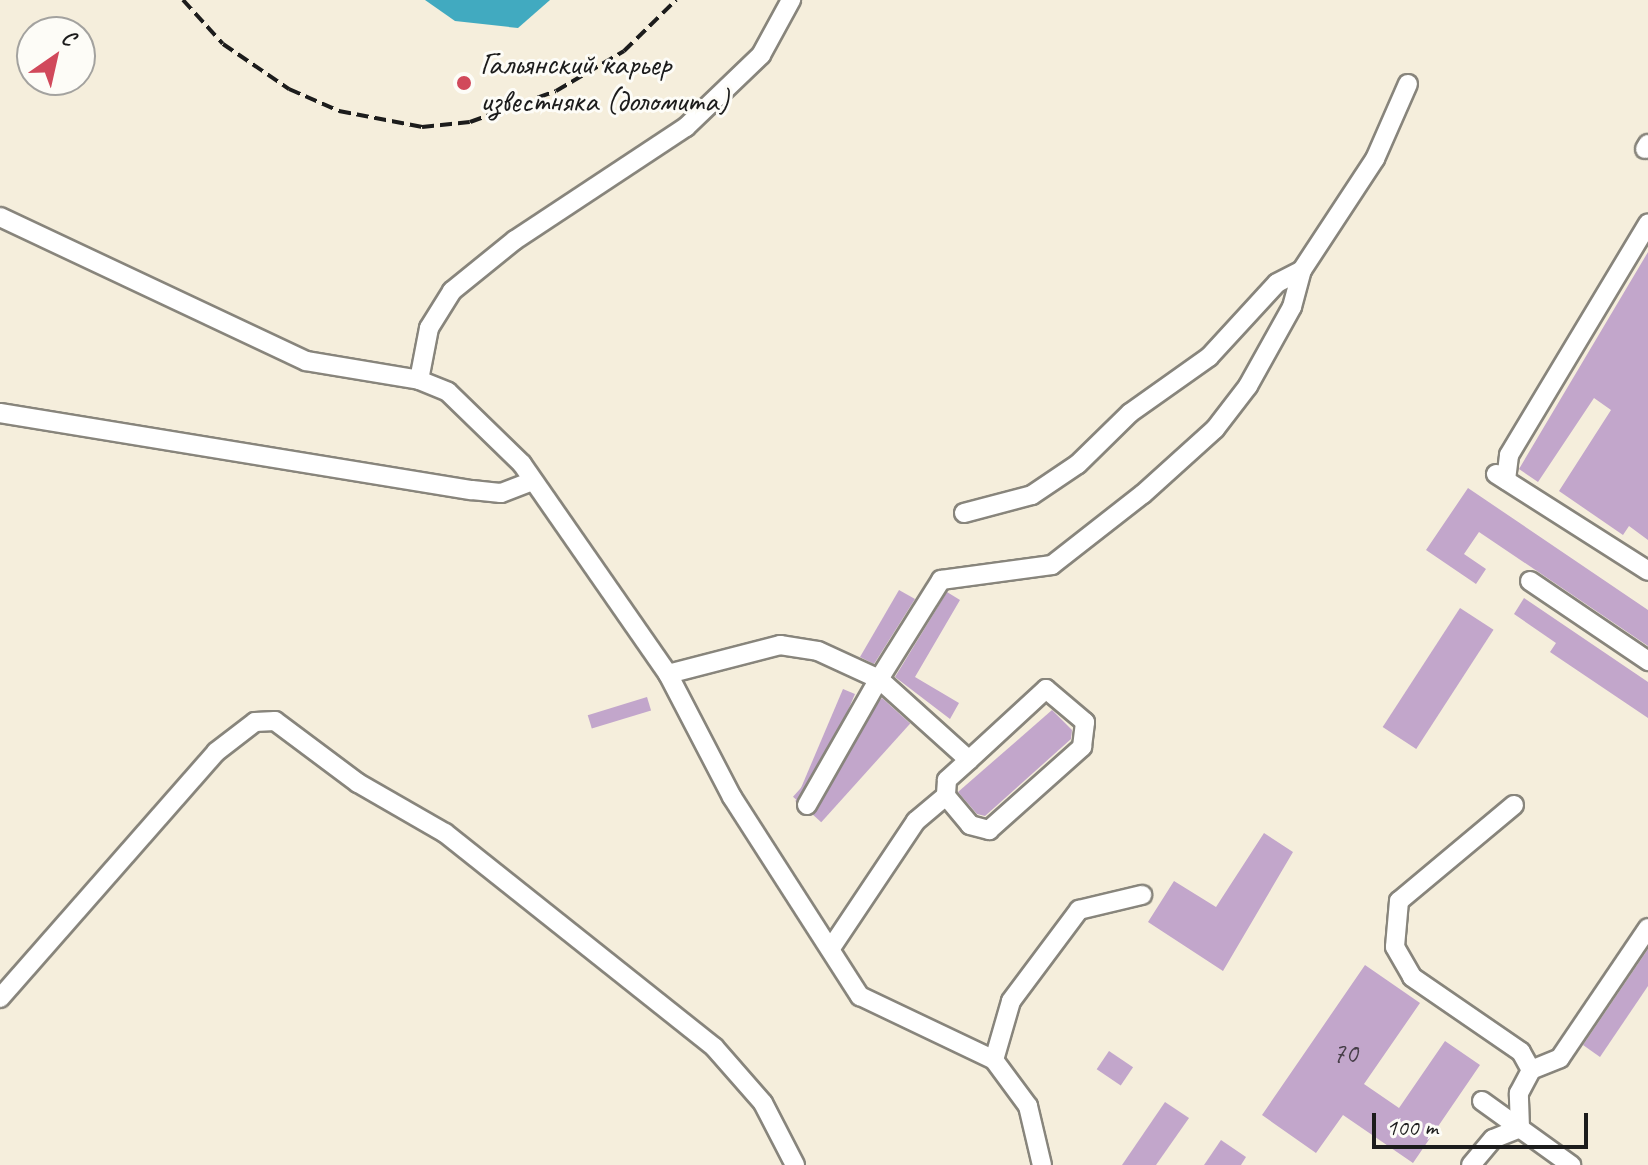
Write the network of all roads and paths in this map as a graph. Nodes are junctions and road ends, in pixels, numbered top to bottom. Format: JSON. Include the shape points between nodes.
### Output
{"nodes":[{"id":1,"x":791,"y":0,"type":"edge"},
{"id":2,"x":1408,"y":84,"type":"dead end"},
{"id":3,"x":0,"y":217,"type":"edge"},
{"id":4,"x":1648,"y":224,"type":"edge"},
{"id":5,"x":1302,"y":270,"type":"junction"},
{"id":6,"x":419,"y":380,"type":"junction"},
{"id":7,"x":0,"y":413,"type":"edge"},
{"id":8,"x":533,"y":481,"type":"junction"},
{"id":9,"x":964,"y":513,"type":"dead end"},
{"id":10,"x":1648,"y":571,"type":"edge"},
{"id":11,"x":1530,"y":581,"type":"dead end"},
{"id":12,"x":1648,"y":661,"type":"edge"},
{"id":13,"x":668,"y":674,"type":"junction"},
{"id":14,"x":879,"y":679,"type":"junction"},
{"id":15,"x":969,"y":760,"type":"junction"},
{"id":16,"x":946,"y":796,"type":"junction"},
{"id":17,"x":807,"y":805,"type":"dead end"},
{"id":18,"x":1514,"y":805,"type":"dead end"},
{"id":19,"x":1142,"y":895,"type":"dead end"},
{"id":20,"x":1648,"y":928,"type":"edge"},
{"id":21,"x":831,"y":948,"type":"junction"},
{"id":22,"x":0,"y":998,"type":"edge"},
{"id":23,"x":994,"y":1060,"type":"junction"},
{"id":24,"x":1531,"y":1070,"type":"junction"},
{"id":25,"x":1482,"y":1101,"type":"dead end"},
{"id":26,"x":1520,"y":1128,"type":"junction"},
{"id":27,"x":795,"y":1165,"type":"edge"},
{"id":28,"x":1042,"y":1165,"type":"edge"},
{"id":29,"x":1471,"y":1165,"type":"edge"},
{"id":30,"x":1571,"y":1165,"type":"edge"}],
"edges":[{"from":1,"to":6,"type":"street","via":[[761,55],[686,127],[515,240],[452,291],[429,328]]},
{"from":2,"to":5,"type":"street","via":[[1375,159]]},
{"from":3,"to":6,"type":"street","via":[[306,361]]},
{"from":4,"to":10,"type":"street","via":[[1509,455],[1501,477]]},
{"from":5,"to":9,"type":"street","via":[[1277,283],[1209,357],[1130,413],[1078,464],[1032,495]]},
{"from":5,"to":14,"type":"street","via":[[1292,307],[1248,386],[1143,494],[1052,565],[941,580]]},
{"from":6,"to":8,"type":"street","via":[[448,392]]},
{"from":7,"to":8,"type":"street","via":[[472,490],[501,493]]},
{"from":8,"to":13,"type":"street"},
{"from":11,"to":12,"type":"street"},
{"from":13,"to":14,"type":"street","via":[[780,645],[818,651]]},
{"from":13,"to":21,"type":"street","via":[[732,797]]},
{"from":14,"to":15,"type":"street"},
{"from":14,"to":17,"type":"street"},
{"from":15,"to":16,"type":"street","via":[[947,780]]},
{"from":15,"to":16,"type":"street","via":[[1046,689],[1085,722],[1082,747],[989,830],[970,825]]},
{"from":16,"to":21,"type":"street","via":[[916,821]]},
{"from":18,"to":24,"type":"street","via":[[1399,901],[1395,947],[1412,977],[1521,1052]]},
{"from":19,"to":23,"type":"street","via":[[1079,910],[1011,1001]]},
{"from":20,"to":24,"type":"street","via":[[1560,1058]]},
{"from":21,"to":23,"type":"street","via":[[875,1009]]},
{"from":22,"to":27,"type":"street","via":[[216,752],[255,722],[275,721],[358,783],[445,833],[714,1047],[763,1103]]},
{"from":23,"to":28,"type":"street","via":[[1028,1106]]},
{"from":24,"to":26,"type":"street","via":[[1519,1093]]},
{"from":25,"to":26,"type":"street"},
{"from":26,"to":29,"type":"street","via":[[1493,1139]]},
{"from":26,"to":30,"type":"street"}]}
